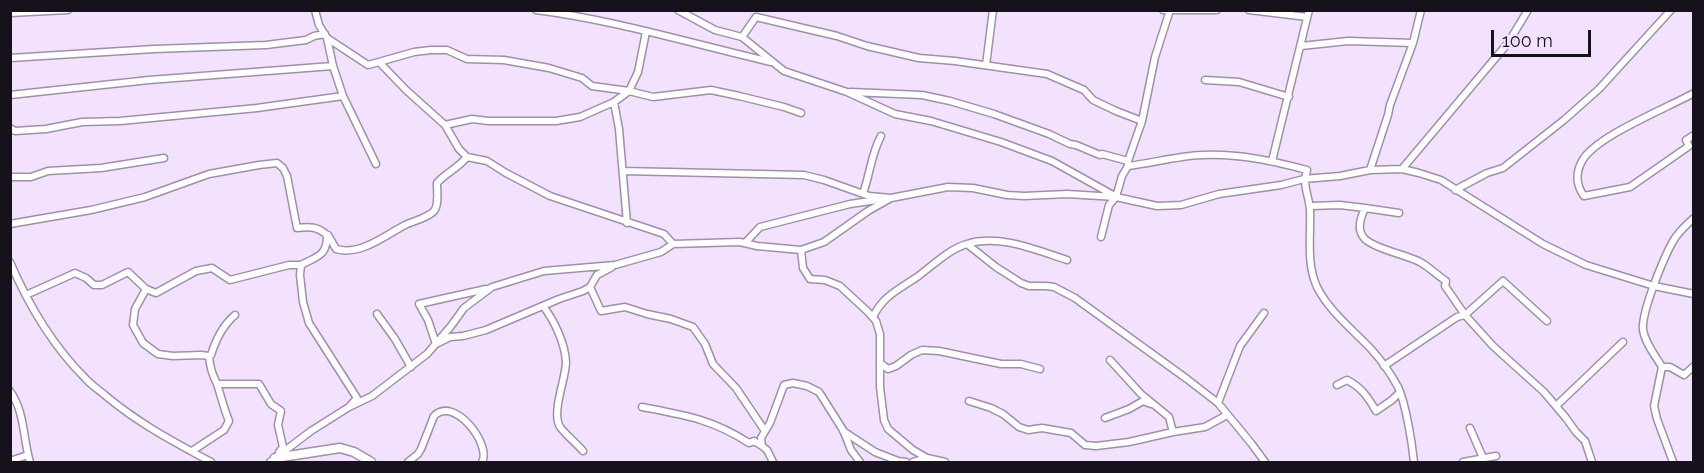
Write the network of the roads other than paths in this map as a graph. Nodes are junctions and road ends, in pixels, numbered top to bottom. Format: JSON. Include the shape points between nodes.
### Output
{"nodes":[{"id":1,"x":68,"y":10,"type":"edge"},
{"id":2,"x":315,"y":10,"type":"edge"},
{"id":3,"x":536,"y":10,"type":"edge"},
{"id":4,"x":678,"y":10,"type":"edge"},
{"id":5,"x":993,"y":10,"type":"edge"},
{"id":6,"x":1163,"y":10,"type":"edge"},
{"id":7,"x":1217,"y":10,"type":"edge"},
{"id":8,"x":1249,"y":10,"type":"edge"},
{"id":9,"x":1421,"y":10,"type":"edge"},
{"id":10,"x":1528,"y":10,"type":"edge"},
{"id":11,"x":1671,"y":10,"type":"edge"},
{"id":12,"x":1170,"y":11,"type":"edge"},
{"id":13,"x":10,"y":13,"type":"edge"},
{"id":14,"x":1308,"y":14,"type":"edge"},
{"id":15,"x":646,"y":32,"type":"junction"},
{"id":16,"x":326,"y":36,"type":"junction"},
{"id":17,"x":742,"y":37,"type":"junction"},
{"id":18,"x":1413,"y":43,"type":"junction"},
{"id":19,"x":1301,"y":46,"type":"junction"},
{"id":20,"x":10,"y":58,"type":"edge"},
{"id":21,"x":379,"y":62,"type":"junction"},
{"id":22,"x":771,"y":62,"type":"junction"},
{"id":23,"x":986,"y":65,"type":"junction"},
{"id":24,"x":333,"y":66,"type":"junction"},
{"id":25,"x":1205,"y":80,"type":"dead end"},
{"id":26,"x":629,"y":91,"type":"junction"},
{"id":27,"x":847,"y":92,"type":"junction"},
{"id":28,"x":1694,"y":93,"type":"edge"},
{"id":29,"x":10,"y":95,"type":"edge"},
{"id":30,"x":343,"y":96,"type":"junction"},
{"id":31,"x":1289,"y":97,"type":"junction"},
{"id":32,"x":615,"y":102,"type":"junction"},
{"id":33,"x":801,"y":113,"type":"dead end"},
{"id":34,"x":1142,"y":121,"type":"junction"},
{"id":35,"x":444,"y":124,"type":"junction"},
{"id":36,"x":10,"y":128,"type":"edge"},
{"id":37,"x":1694,"y":135,"type":"edge"},
{"id":38,"x":880,"y":136,"type":"dead end"},
{"id":39,"x":467,"y":157,"type":"junction"},
{"id":40,"x":164,"y":158,"type":"dead end"},
{"id":41,"x":1272,"y":161,"type":"junction"},
{"id":42,"x":376,"y":164,"type":"dead end"},
{"id":43,"x":1128,"y":164,"type":"junction"},
{"id":44,"x":1402,"y":169,"type":"junction"},
{"id":45,"x":1370,"y":170,"type":"junction"},
{"id":46,"x":623,"y":171,"type":"junction"},
{"id":47,"x":10,"y":177,"type":"edge"},
{"id":48,"x":1304,"y":179,"type":"junction"},
{"id":49,"x":1455,"y":190,"type":"junction"},
{"id":50,"x":863,"y":193,"type":"junction"},
{"id":51,"x":1116,"y":197,"type":"junction"},
{"id":52,"x":891,"y":198,"type":"junction"},
{"id":53,"x":1310,"y":206,"type":"junction"},
{"id":54,"x":1365,"y":208,"type":"junction"},
{"id":55,"x":1399,"y":213,"type":"dead end"},
{"id":56,"x":1694,"y":218,"type":"edge"},
{"id":57,"x":627,"y":223,"type":"junction"},
{"id":58,"x":10,"y":224,"type":"edge"},
{"id":59,"x":327,"y":235,"type":"junction"},
{"id":60,"x":1101,"y":237,"type":"dead end"},
{"id":61,"x":745,"y":243,"type":"junction"},
{"id":62,"x":673,"y":244,"type":"junction"},
{"id":63,"x":967,"y":244,"type":"junction"},
{"id":64,"x":801,"y":250,"type":"junction"},
{"id":65,"x":1067,"y":260,"type":"dead end"},
{"id":66,"x":10,"y":262,"type":"edge"},
{"id":67,"x":301,"y":265,"type":"junction"},
{"id":68,"x":615,"y":265,"type":"junction"},
{"id":69,"x":1654,"y":286,"type":"junction"},
{"id":70,"x":492,"y":287,"type":"junction"},
{"id":71,"x":590,"y":287,"type":"junction"},
{"id":72,"x":146,"y":289,"type":"junction"},
{"id":73,"x":1694,"y":294,"type":"edge"},
{"id":74,"x":26,"y":295,"type":"junction"},
{"id":75,"x":543,"y":306,"type":"junction"},
{"id":76,"x":1264,"y":313,"type":"dead end"},
{"id":77,"x":377,"y":314,"type":"dead end"},
{"id":78,"x":235,"y":315,"type":"dead end"},
{"id":79,"x":1465,"y":315,"type":"junction"},
{"id":80,"x":873,"y":317,"type":"junction"},
{"id":81,"x":1547,"y":321,"type":"dead end"},
{"id":82,"x":1623,"y":342,"type":"dead end"},
{"id":83,"x":436,"y":344,"type":"junction"},
{"id":84,"x":208,"y":356,"type":"junction"},
{"id":85,"x":1110,"y":360,"type":"dead end"},
{"id":86,"x":879,"y":363,"type":"junction"},
{"id":87,"x":1384,"y":366,"type":"junction"},
{"id":88,"x":1694,"y":366,"type":"edge"},
{"id":89,"x":411,"y":367,"type":"junction"},
{"id":90,"x":1662,"y":367,"type":"junction"},
{"id":91,"x":1040,"y":369,"type":"dead end"},
{"id":92,"x":1684,"y":375,"type":"junction"},
{"id":93,"x":1694,"y":380,"type":"edge"},
{"id":94,"x":217,"y":384,"type":"junction"},
{"id":95,"x":1337,"y":385,"type":"dead end"},
{"id":96,"x":10,"y":391,"type":"edge"},
{"id":97,"x":1400,"y":392,"type":"junction"},
{"id":98,"x":969,"y":401,"type":"dead end"},
{"id":99,"x":1218,"y":403,"type":"junction"},
{"id":100,"x":1154,"y":405,"type":"junction"},
{"id":101,"x":1556,"y":406,"type":"junction"},
{"id":102,"x":349,"y":407,"type":"junction"},
{"id":103,"x":642,"y":407,"type":"dead end"},
{"id":104,"x":1227,"y":415,"type":"junction"},
{"id":105,"x":1105,"y":418,"type":"dead end"},
{"id":106,"x":1470,"y":428,"type":"dead end"},
{"id":107,"x":843,"y":430,"type":"junction"},
{"id":108,"x":765,"y":431,"type":"junction"},
{"id":109,"x":1173,"y":432,"type":"junction"},
{"id":110,"x":762,"y":446,"type":"junction"},
{"id":111,"x":192,"y":451,"type":"junction"},
{"id":112,"x":583,"y":451,"type":"dead end"},
{"id":113,"x":28,"y":455,"type":"junction"},
{"id":114,"x":1496,"y":456,"type":"dead end"},
{"id":115,"x":927,"y":458,"type":"junction"},
{"id":116,"x":1483,"y":458,"type":"junction"},
{"id":117,"x":199,"y":460,"type":"edge"},
{"id":118,"x":273,"y":460,"type":"edge"},
{"id":119,"x":10,"y":461,"type":"edge"},
{"id":120,"x":30,"y":462,"type":"edge"},
{"id":121,"x":211,"y":462,"type":"edge"},
{"id":122,"x":371,"y":462,"type":"edge"},
{"id":123,"x":408,"y":462,"type":"edge"},
{"id":124,"x":482,"y":462,"type":"edge"},
{"id":125,"x":773,"y":462,"type":"edge"},
{"id":126,"x":860,"y":462,"type":"edge"},
{"id":127,"x":906,"y":462,"type":"edge"},
{"id":128,"x":913,"y":462,"type":"edge"},
{"id":129,"x":945,"y":462,"type":"edge"},
{"id":130,"x":1264,"y":462,"type":"edge"},
{"id":131,"x":1414,"y":462,"type":"edge"},
{"id":132,"x":1463,"y":462,"type":"edge"},
{"id":133,"x":1592,"y":462,"type":"edge"},
{"id":134,"x":1673,"y":462,"type":"edge"}],
"edges":[{"from":1,"to":13,"type":"street"},
{"from":2,"to":16,"type":"street"},
{"from":3,"to":15,"type":"street"},
{"from":4,"to":17,"type":"street","via":[[715,30]]},
{"from":5,"to":23,"type":"street"},
{"from":6,"to":12,"type":"street"},
{"from":7,"to":12,"type":"street"},
{"from":8,"to":14,"type":"street"},
{"from":9,"to":18,"type":"street"},
{"from":10,"to":44,"type":"street","via":[[1508,43]]},
{"from":11,"to":49,"type":"street","via":[[1599,89],[1564,120],[1503,168]]},
{"from":12,"to":34,"type":"street","via":[[1155,57]]},
{"from":14,"to":19,"type":"street"},
{"from":15,"to":22,"type":"street"},
{"from":15,"to":26,"type":"street","via":[[638,72]]},
{"from":16,"to":20,"type":"street","via":[[266,45]]},
{"from":16,"to":21,"type":"street","via":[[368,65]]},
{"from":16,"to":24,"type":"street"},
{"from":17,"to":22,"type":"street"},
{"from":17,"to":23,"type":"street","via":[[756,17],[919,58]]},
{"from":18,"to":19,"type":"street","via":[[1348,41]]},
{"from":18,"to":45,"type":"street"},
{"from":19,"to":31,"type":"street"},
{"from":21,"to":26,"type":"street","via":[[414,52],[447,50],[467,58],[549,68],[582,78],[592,86]]},
{"from":21,"to":35,"type":"street"},
{"from":22,"to":27,"type":"street","via":[[784,71]]},
{"from":23,"to":34,"type":"street","via":[[1047,74]]},
{"from":24,"to":29,"type":"street"},
{"from":24,"to":30,"type":"street"},
{"from":25,"to":31,"type":"street","via":[[1239,82]]},
{"from":26,"to":32,"type":"street"},
{"from":26,"to":33,"type":"street","via":[[653,98],[711,90]]},
{"from":27,"to":43,"type":"street","via":[[922,95],[950,101]]},
{"from":27,"to":51,"type":"street","via":[[895,114],[931,121],[1052,161]]},
{"from":28,"to":37,"type":"street","via":[[1595,146],[1582,161],[1577,187],[1584,196],[1629,187],[1689,146],[1686,140]]},
{"from":30,"to":36,"type":"street","via":[[46,129]]},
{"from":30,"to":42,"type":"street"},
{"from":31,"to":41,"type":"street"},
{"from":32,"to":35,"type":"street","via":[[579,117],[556,121],[472,119]]},
{"from":32,"to":46,"type":"street"},
{"from":34,"to":43,"type":"street"},
{"from":35,"to":39,"type":"street"},
{"from":38,"to":50,"type":"street"},
{"from":39,"to":57,"type":"street","via":[[487,161],[550,196]]},
{"from":39,"to":59,"type":"street","via":[[437,183],[433,213],[371,244],[346,251],[336,249]]},
{"from":40,"to":47,"type":"street"},
{"from":41,"to":43,"type":"street","via":[[1215,154]]},
{"from":41,"to":48,"type":"street","via":[[1307,170]]},
{"from":43,"to":51,"type":"street"},
{"from":44,"to":45,"type":"street"},
{"from":44,"to":49,"type":"street","via":[[1441,180]]},
{"from":45,"to":48,"type":"street"},
{"from":46,"to":50,"type":"street","via":[[804,175]]},
{"from":46,"to":57,"type":"street"},
{"from":48,"to":51,"type":"street","via":[[1181,205],[1157,206]]},
{"from":48,"to":53,"type":"street"},
{"from":49,"to":69,"type":"street","via":[[1555,251]]},
{"from":50,"to":52,"type":"street"},
{"from":51,"to":52,"type":"street","via":[[1007,195],[948,187]]},
{"from":51,"to":60,"type":"street","via":[[1109,205]]},
{"from":52,"to":61,"type":"street","via":[[850,204],[760,227]]},
{"from":52,"to":64,"type":"street","via":[[824,242]]},
{"from":53,"to":54,"type":"street"},
{"from":53,"to":87,"type":"street","via":[[1309,250],[1316,286]]},
{"from":54,"to":55,"type":"street"},
{"from":54,"to":79,"type":"street","via":[[1360,220],[1363,238],[1427,266],[1446,281],[1445,286]]},
{"from":56,"to":69,"type":"street","via":[[1676,236]]},
{"from":57,"to":62,"type":"street","via":[[664,234]]},
{"from":58,"to":59,"type":"street","via":[[91,210],[209,174],[277,163],[287,176],[297,228],[319,228]]},
{"from":59,"to":67,"type":"street","via":[[327,246],[320,255]]},
{"from":61,"to":62,"type":"street"},
{"from":61,"to":64,"type":"street"},
{"from":62,"to":68,"type":"street","via":[[661,252]]},
{"from":63,"to":65,"type":"street","via":[[1004,241]]},
{"from":63,"to":80,"type":"street","via":[[889,295]]},
{"from":63,"to":99,"type":"street","via":[[1021,283],[1054,287],[1075,298]]},
{"from":64,"to":80,"type":"street","via":[[803,268],[810,279],[840,286]]},
{"from":66,"to":74,"type":"street"},
{"from":67,"to":72,"type":"street","via":[[230,280],[212,268],[196,271],[156,293]]},
{"from":67,"to":102,"type":"street","via":[[303,302],[309,322],[357,398]]},
{"from":68,"to":70,"type":"street","via":[[544,271]]},
{"from":68,"to":71,"type":"street","via":[[597,275]]},
{"from":69,"to":73,"type":"street"},
{"from":69,"to":90,"type":"street","via":[[1643,327]]},
{"from":70,"to":83,"type":"street","via":[[464,308]]},
{"from":70,"to":83,"type":"street","via":[[419,304]]},
{"from":71,"to":75,"type":"street"},
{"from":71,"to":108,"type":"street","via":[[601,311],[625,307],[693,327],[713,364],[736,388]]},
{"from":72,"to":74,"type":"street","via":[[128,272],[102,285],[94,285],[75,273]]},
{"from":72,"to":84,"type":"street","via":[[135,309],[133,325],[143,343],[158,354]]},
{"from":74,"to":111,"type":"street","via":[[48,334],[85,379],[122,410]]},
{"from":75,"to":83,"type":"street","via":[[486,330]]},
{"from":75,"to":112,"type":"street","via":[[565,351],[559,425]]},
{"from":76,"to":99,"type":"street","via":[[1240,346]]},
{"from":77,"to":89,"type":"street"},
{"from":78,"to":84,"type":"street","via":[[225,324]]},
{"from":79,"to":81,"type":"street","via":[[1503,281]]},
{"from":79,"to":87,"type":"street"},
{"from":79,"to":101,"type":"street"},
{"from":80,"to":86,"type":"street","via":[[880,334]]},
{"from":82,"to":101,"type":"street"},
{"from":83,"to":89,"type":"street"},
{"from":84,"to":94,"type":"street"},
{"from":85,"to":100,"type":"street"},
{"from":86,"to":91,"type":"street","via":[[888,369],[922,350]]},
{"from":86,"to":115,"type":"street","via":[[888,429]]},
{"from":87,"to":97,"type":"street"},
{"from":88,"to":92,"type":"street"},
{"from":89,"to":102,"type":"street","via":[[372,396]]},
{"from":90,"to":92,"type":"street"},
{"from":90,"to":134,"type":"street","via":[[1654,406]]},
{"from":92,"to":93,"type":"street"},
{"from":94,"to":111,"type":"street","via":[[229,421],[224,430]]},
{"from":94,"to":118,"type":"street","via":[[259,384],[271,404],[281,411],[278,424],[283,447]]},
{"from":95,"to":97,"type":"street","via":[[1347,380],[1359,386],[1376,411]]},
{"from":96,"to":113,"type":"street","via":[[21,417]]},
{"from":97,"to":131,"type":"street"},
{"from":98,"to":109,"type":"street","via":[[1003,414],[1019,427],[1071,433],[1085,445],[1129,442]]},
{"from":99,"to":104,"type":"street"},
{"from":100,"to":105,"type":"street","via":[[1143,401]]},
{"from":100,"to":109,"type":"street","via":[[1169,417]]},
{"from":101,"to":133,"type":"street","via":[[1585,441]]},
{"from":102,"to":118,"type":"street"},
{"from":103,"to":110,"type":"street","via":[[714,424]]},
{"from":104,"to":109,"type":"street","via":[[1205,427]]},
{"from":104,"to":130,"type":"street"},
{"from":106,"to":116,"type":"street"},
{"from":107,"to":108,"type":"street","via":[[819,392],[793,383],[784,385]]},
{"from":107,"to":126,"type":"street"},
{"from":107,"to":127,"type":"street","via":[[875,452]]},
{"from":108,"to":110,"type":"street"},
{"from":110,"to":125,"type":"street"},
{"from":111,"to":117,"type":"street"},
{"from":113,"to":119,"type":"street"},
{"from":113,"to":120,"type":"street"},
{"from":114,"to":116,"type":"street"},
{"from":115,"to":128,"type":"street"},
{"from":115,"to":129,"type":"street"},
{"from":116,"to":132,"type":"street"},
{"from":117,"to":121,"type":"street"},
{"from":118,"to":122,"type":"street","via":[[340,448]]},
{"from":123,"to":124,"type":"street","via":[[418,454],[434,416],[447,410],[456,412],[478,438],[484,451]]}]}
